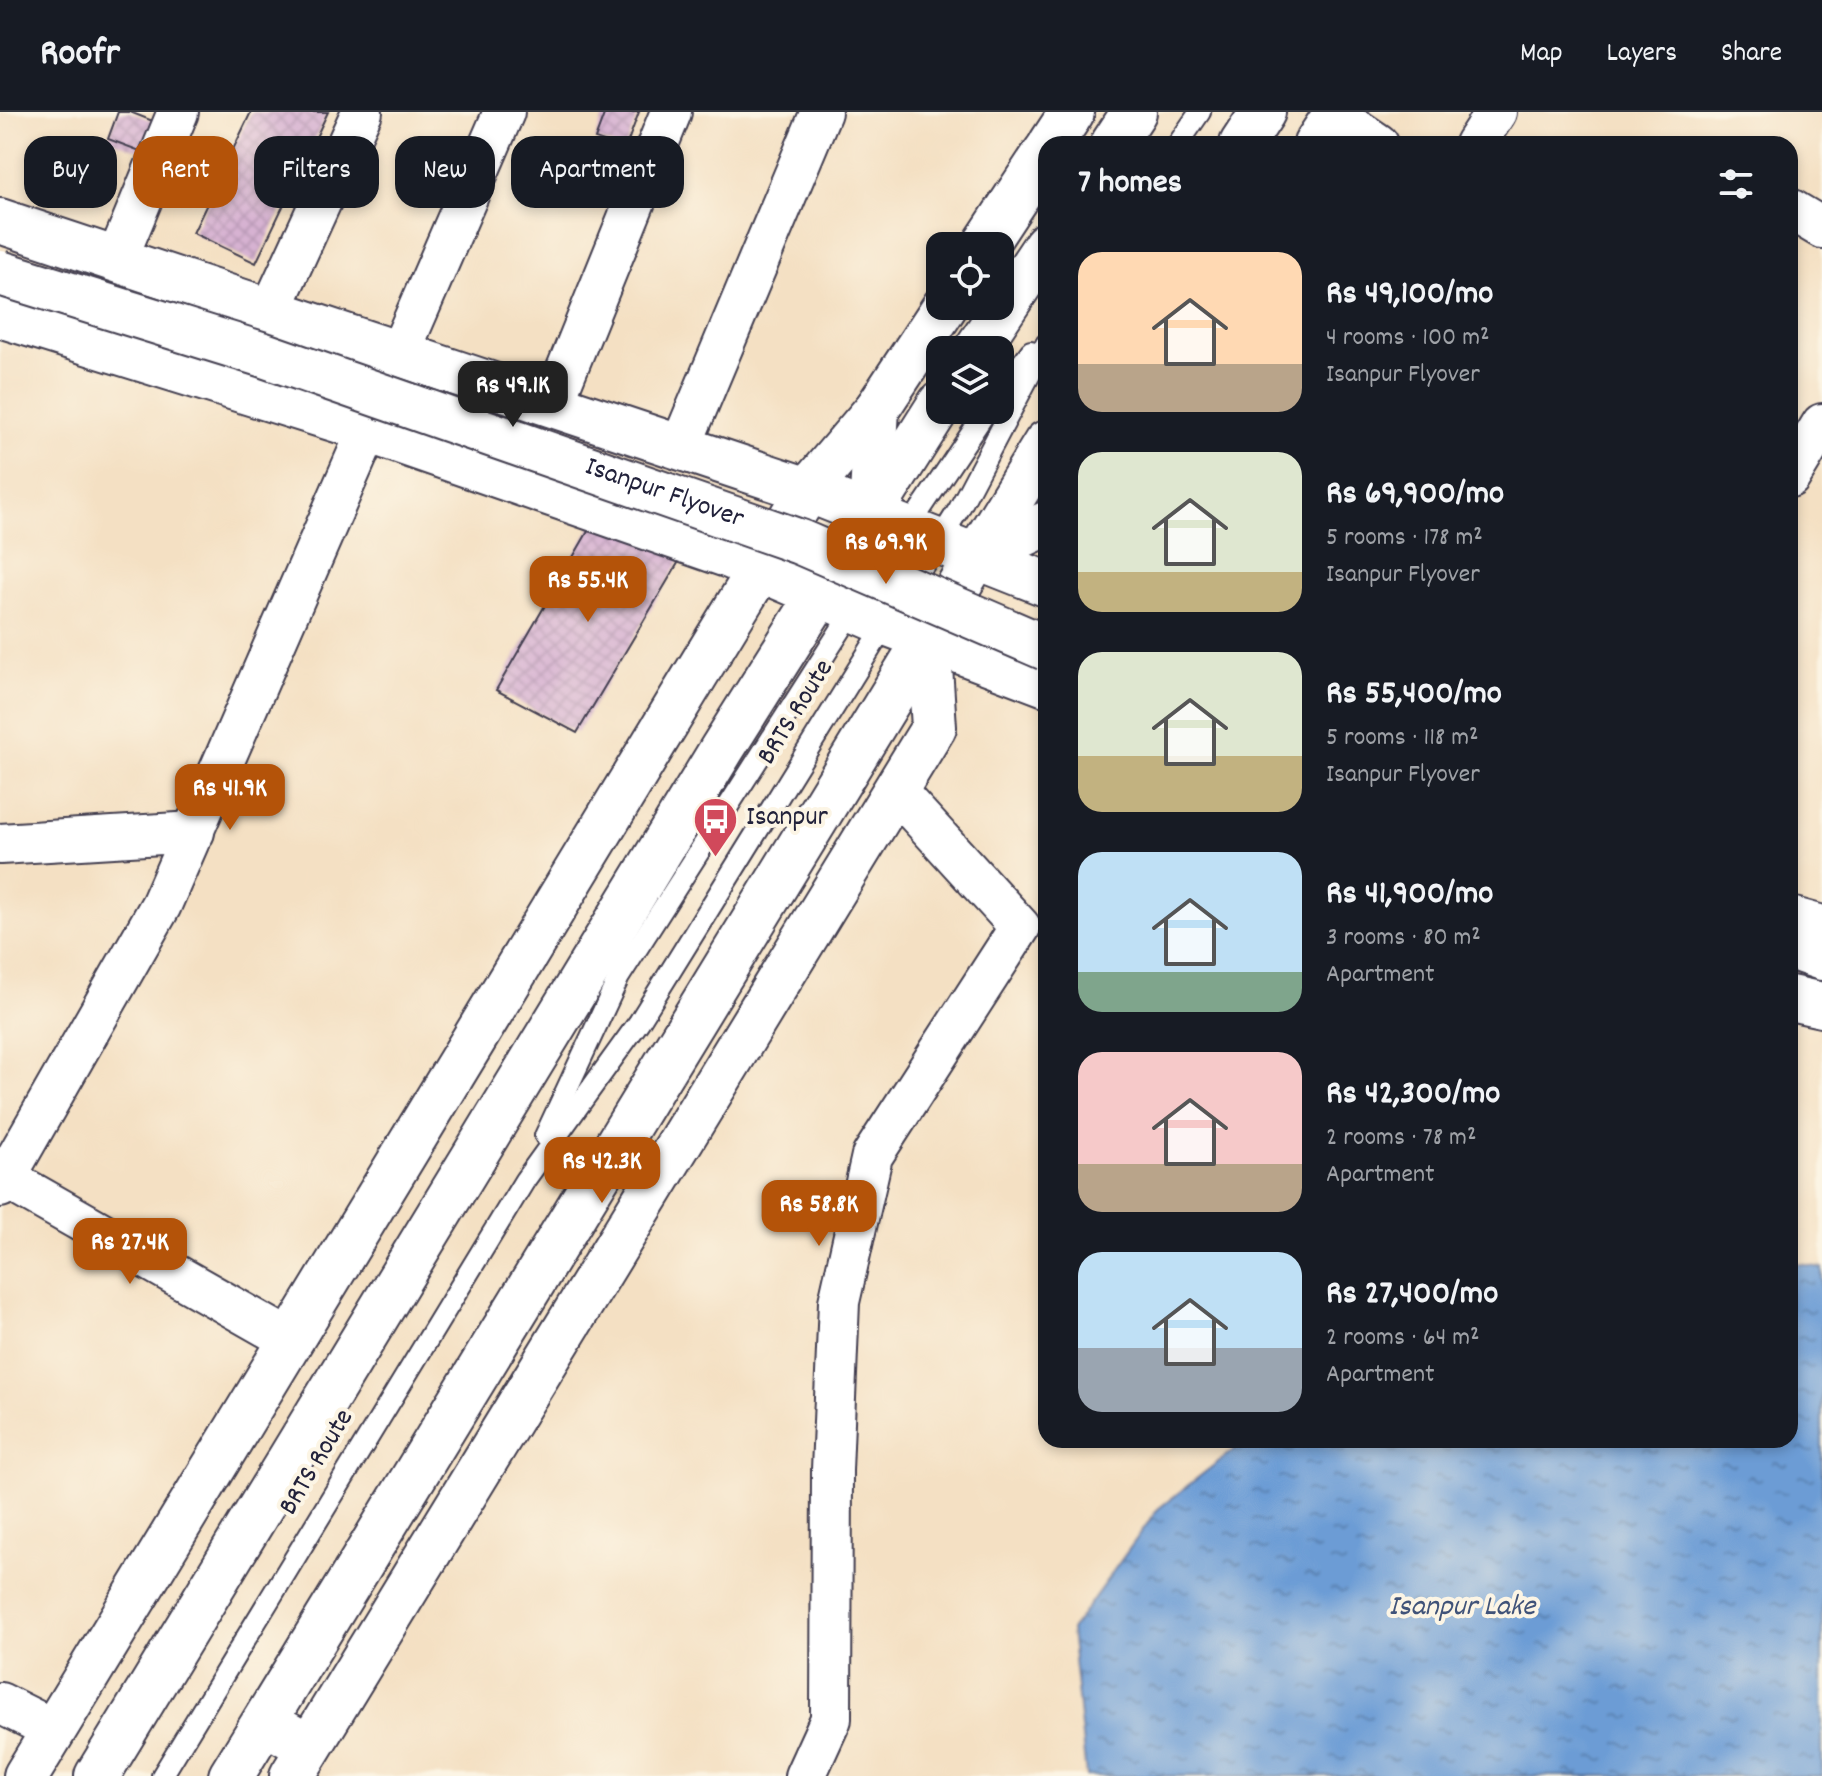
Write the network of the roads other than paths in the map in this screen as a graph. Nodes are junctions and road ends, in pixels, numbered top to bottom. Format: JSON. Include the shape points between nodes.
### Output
{"nodes":[{"id":1,"x":178,"y":112,"type":"edge"},
{"id":2,"x":362,"y":112,"type":"edge"},
{"id":3,"x":504,"y":112,"type":"edge"},
{"id":4,"x":671,"y":112,"type":"edge"},
{"id":5,"x":821,"y":112,"type":"edge"},
{"id":6,"x":1072,"y":112,"type":"edge"},
{"id":7,"x":1134,"y":112,"type":"edge"},
{"id":8,"x":1200,"y":112,"type":"edge"},
{"id":9,"x":1263,"y":112,"type":"edge"},
{"id":10,"x":1496,"y":112,"type":"edge"},
{"id":11,"x":1329,"y":124,"type":"edge"},
{"id":12,"x":1056,"y":136,"type":"edge"},
{"id":13,"x":1118,"y":136,"type":"edge"},
{"id":14,"x":1184,"y":136,"type":"edge"},
{"id":15,"x":1247,"y":136,"type":"edge"},
{"id":16,"x":1358,"y":136,"type":"edge"},
{"id":17,"x":1480,"y":136,"type":"edge"},
{"id":18,"x":1038,"y":164,"type":"edge"},
{"id":19,"x":1798,"y":214,"type":"edge"},
{"id":20,"x":0,"y":221,"type":"edge"},
{"id":21,"x":1822,"y":228,"type":"edge"},
{"id":22,"x":993,"y":232,"type":"edge"},
{"id":23,"x":0,"y":251,"type":"edge"},
{"id":24,"x":1038,"y":257,"type":"edge"},
{"id":25,"x":117,"y":259,"type":"junction"},
{"id":26,"x":0,"y":273,"type":"edge"},
{"id":27,"x":271,"y":310,"type":"junction"},
{"id":28,"x":0,"y":315,"type":"edge"},
{"id":29,"x":936,"y":320,"type":"edge"},
{"id":30,"x":985,"y":336,"type":"edge"},
{"id":31,"x":1038,"y":342,"type":"edge"},
{"id":32,"x":399,"y":354,"type":"junction"},
{"id":33,"x":1038,"y":359,"type":"edge"},
{"id":34,"x":1014,"y":374,"type":"edge"},
{"id":35,"x":552,"y":406,"type":"junction"},
{"id":36,"x":877,"y":409,"type":"junction"},
{"id":37,"x":938,"y":424,"type":"edge"},
{"id":38,"x":980,"y":424,"type":"edge"},
{"id":39,"x":1809,"y":425,"type":"edge"},
{"id":40,"x":368,"y":430,"type":"junction"},
{"id":41,"x":680,"y":448,"type":"junction"},
{"id":42,"x":1038,"y":449,"type":"edge"},
{"id":43,"x":1798,"y":455,"type":"edge"},
{"id":44,"x":808,"y":490,"type":"junction"},
{"id":45,"x":1038,"y":525,"type":"edge"},
{"id":46,"x":924,"y":534,"type":"junction"},
{"id":47,"x":762,"y":569,"type":"junction"},
{"id":48,"x":1038,"y":572,"type":"edge"},
{"id":49,"x":1038,"y":577,"type":"edge"},
{"id":50,"x":854,"y":608,"type":"junction"},
{"id":51,"x":1038,"y":623,"type":"edge"},
{"id":52,"x":928,"y":637,"type":"junction"},
{"id":53,"x":1038,"y":645,"type":"edge"},
{"id":54,"x":982,"y":658,"type":"junction"},
{"id":55,"x":1038,"y":681,"type":"edge"},
{"id":56,"x":934,"y":727,"type":"junction"},
{"id":57,"x":895,"y":790,"type":"junction"},
{"id":58,"x":194,"y":832,"type":"junction"},
{"id":59,"x":0,"y":844,"type":"edge"},
{"id":60,"x":1798,"y":921,"type":"edge"},
{"id":61,"x":1822,"y":928,"type":"edge"},
{"id":62,"x":1798,"y":950,"type":"edge"},
{"id":63,"x":1822,"y":958,"type":"edge"},
{"id":64,"x":1798,"y":972,"type":"edge"},
{"id":65,"x":1822,"y":981,"type":"edge"},
{"id":66,"x":1798,"y":1000,"type":"edge"},
{"id":67,"x":1822,"y":1005,"type":"edge"},
{"id":68,"x":2,"y":1180,"type":"edge"},
{"id":69,"x":525,"y":1180,"type":"junction"},
{"id":70,"x":292,"y":1341,"type":"junction"},
{"id":71,"x":0,"y":1703,"type":"edge"},
{"id":72,"x":265,"y":1722,"type":"junction"},
{"id":73,"x":54,"y":1730,"type":"junction"},
{"id":74,"x":301,"y":1762,"type":"edge"},
{"id":75,"x":26,"y":1776,"type":"edge"},
{"id":76,"x":97,"y":1776,"type":"edge"},
{"id":77,"x":162,"y":1776,"type":"edge"},
{"id":78,"x":231,"y":1776,"type":"edge"},
{"id":79,"x":805,"y":1776,"type":"edge"}],
"edges":[{"from":1,"to":25,"type":"street"},
{"from":2,"to":27,"type":"street"},
{"from":3,"to":32,"type":"street"},
{"from":4,"to":35,"type":"street"},
{"from":5,"to":41,"type":"street"},
{"from":6,"to":12,"type":"main road"},
{"from":7,"to":13,"type":"main road"},
{"from":8,"to":14,"type":"lane"},
{"from":9,"to":15,"type":"main road"},
{"from":10,"to":17,"type":"street"},
{"from":11,"to":16,"type":"street"},
{"from":18,"to":22,"type":"main road"},
{"from":19,"to":21,"type":"street"},
{"from":20,"to":25,"type":"main road"},
{"from":23,"to":51,"type":"main road","name":"Isanpur Flyover","via":[[271,336],[807,522]]},
{"from":24,"to":30,"type":"main road"},
{"from":25,"to":27,"type":"main road"},
{"from":26,"to":53,"type":"main road","name":"Isanpur Flyover","bridge":true,"via":[[264,355],[800,542]]},
{"from":27,"to":32,"type":"main road"},
{"from":28,"to":40,"type":"main road"},
{"from":29,"to":36,"type":"main road"},
{"from":31,"to":34,"type":"lane"},
{"from":32,"to":35,"type":"main road"},
{"from":33,"to":46,"type":"lane","name":"BRTS Route","via":[[959,509]]},
{"from":35,"to":41,"type":"main road"},
{"from":36,"to":44,"type":"main road"},
{"from":36,"to":46,"type":"main road"},
{"from":37,"to":46,"type":"main road"},
{"from":38,"to":46,"type":"lane","name":"BRTS Route"},
{"from":39,"to":43,"type":"street"},
{"from":40,"to":47,"type":"main road"},
{"from":40,"to":58,"type":"street"},
{"from":41,"to":44,"type":"main road"},
{"from":42,"to":46,"type":"main road"},
{"from":44,"to":46,"type":"main road"},
{"from":44,"to":47,"type":"main road"},
{"from":45,"to":46,"type":"main road"},
{"from":46,"to":48,"type":"main road"},
{"from":46,"to":50,"type":"main road"},
{"from":46,"to":50,"type":"lane","name":"BRTS Route"},
{"from":46,"to":52,"type":"main road"},
{"from":47,"to":50,"type":"main road"},
{"from":47,"to":70,"type":"main road"},
{"from":49,"to":54,"type":"main road"},
{"from":50,"to":52,"type":"main road"},
{"from":50,"to":69,"type":"lane","name":"BRTS Route","via":[[619,977]]},
{"from":50,"to":69,"type":"lane","name":"BRTS Route","via":[[639,1022]]},
{"from":50,"to":76,"type":"main road","via":[[722,749]]},
{"from":52,"to":54,"type":"main road"},
{"from":52,"to":56,"type":"main road"},
{"from":52,"to":72,"type":"main road"},
{"from":54,"to":55,"type":"main road"},
{"from":54,"to":56,"type":"main road"},
{"from":56,"to":57,"type":"main road"},
{"from":57,"to":74,"type":"main road"},
{"from":57,"to":79,"type":"street","via":[[1020,927],[872,1156],[839,1302],[831,1719]]},
{"from":58,"to":59,"type":"street"},
{"from":58,"to":68,"type":"street","via":[[161,905]]},
{"from":60,"to":61,"type":"main road"},
{"from":62,"to":63,"type":"main road"},
{"from":64,"to":65,"type":"main road"},
{"from":66,"to":67,"type":"main road"},
{"from":68,"to":70,"type":"street"},
{"from":69,"to":77,"type":"lane","name":"BRTS Route"},
{"from":70,"to":73,"type":"main road"},
{"from":71,"to":73,"type":"street"},
{"from":72,"to":74,"type":"main road"},
{"from":72,"to":78,"type":"main road"},
{"from":73,"to":75,"type":"main road"}]}
